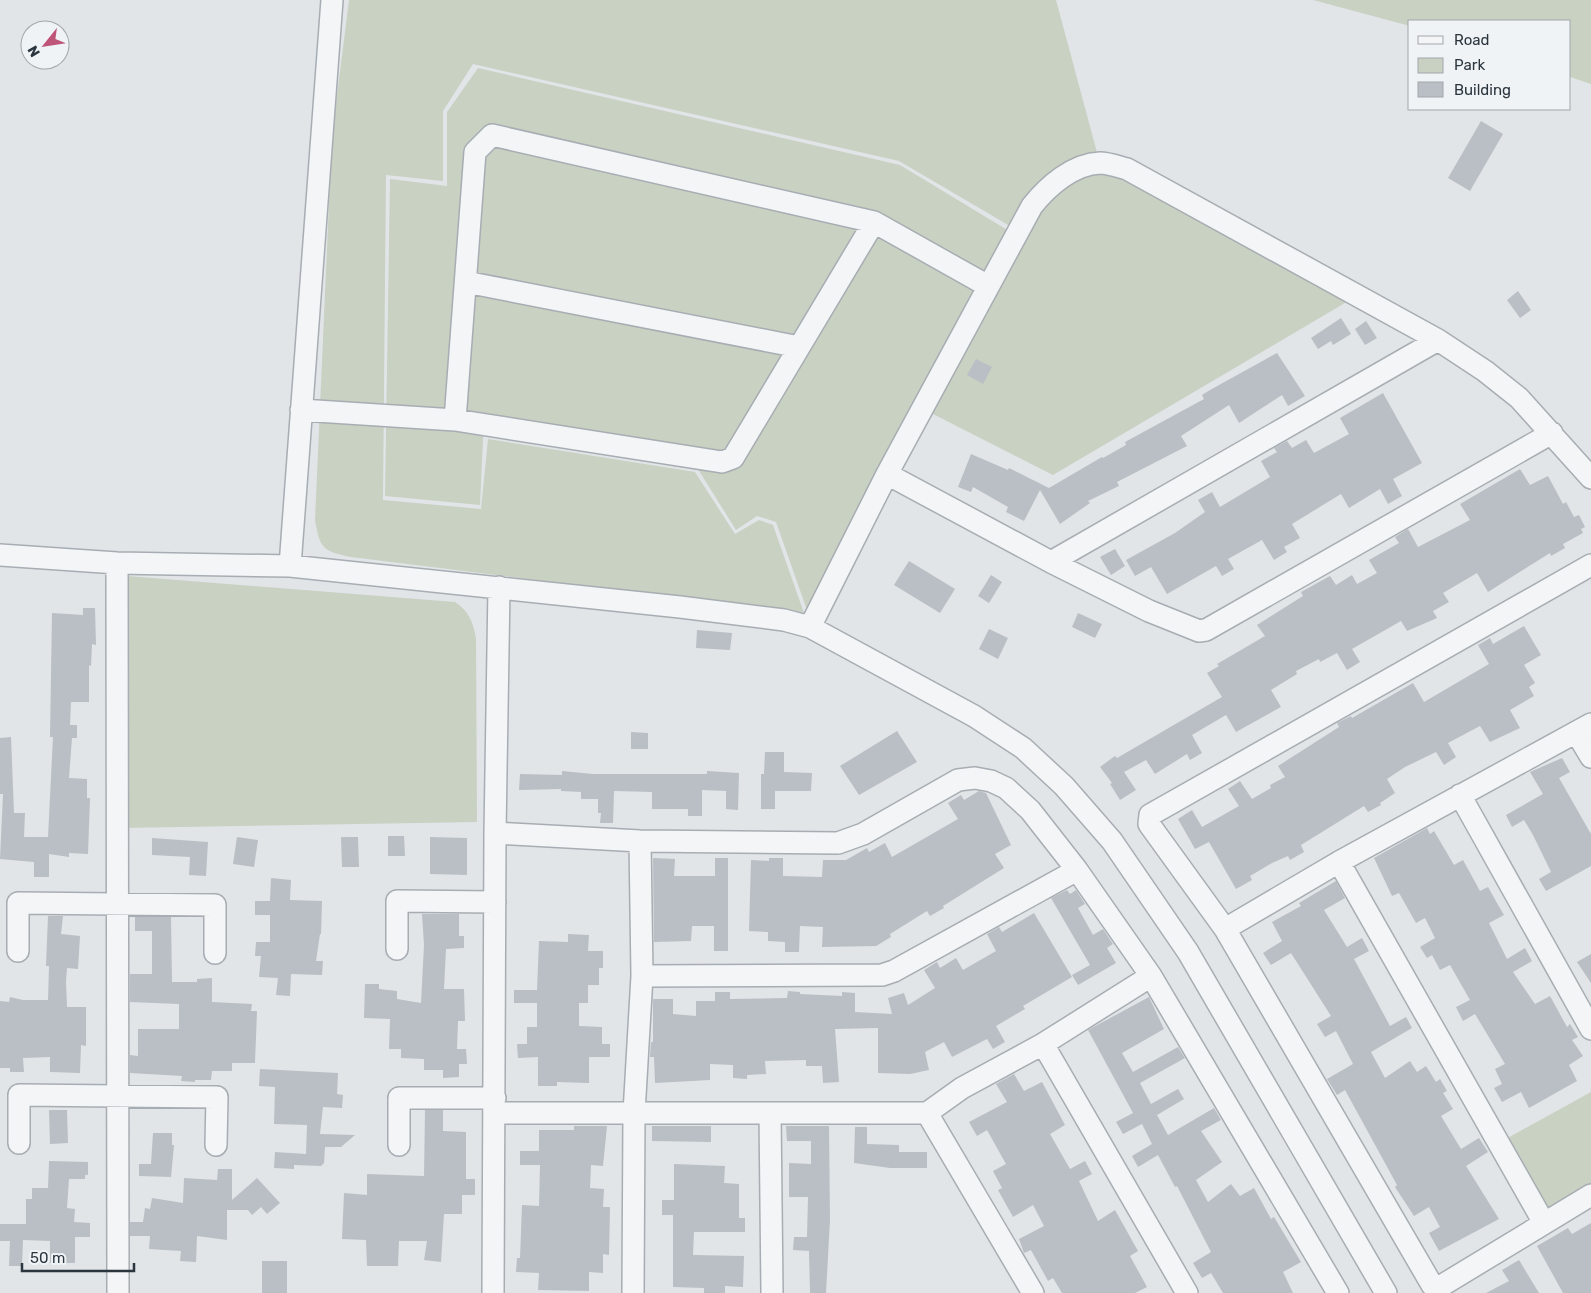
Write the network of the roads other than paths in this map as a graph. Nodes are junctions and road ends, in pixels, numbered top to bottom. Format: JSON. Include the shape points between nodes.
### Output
{"nodes":[{"id":1,"x":332,"y":0,"type":"edge"},
{"id":2,"x":874,"y":222,"type":"junction"},
{"id":3,"x":466,"y":282,"type":"junction"},
{"id":4,"x":988,"y":286,"type":"junction"},
{"id":5,"x":1438,"y":340,"type":"junction"},
{"id":6,"x":799,"y":347,"type":"junction"},
{"id":7,"x":301,"y":410,"type":"junction"},
{"id":8,"x":456,"y":420,"type":"junction"},
{"id":9,"x":1552,"y":432,"type":"junction"},
{"id":10,"x":887,"y":474,"type":"junction"},
{"id":11,"x":1591,"y":478,"type":"edge"},
{"id":12,"x":0,"y":555,"type":"edge"},
{"id":13,"x":1051,"y":562,"type":"junction"},
{"id":14,"x":117,"y":563,"type":"junction"},
{"id":15,"x":1591,"y":565,"type":"edge"},
{"id":16,"x":290,"y":566,"type":"junction"},
{"id":17,"x":499,"y":587,"type":"junction"},
{"id":18,"x":810,"y":627,"type":"junction"},
{"id":19,"x":1584,"y":728,"type":"edge"},
{"id":20,"x":1591,"y":757,"type":"edge"},
{"id":21,"x":1460,"y":795,"type":"junction"},
{"id":22,"x":495,"y":833,"type":"junction"},
{"id":23,"x":640,"y":841,"type":"junction"},
{"id":24,"x":1339,"y":862,"type":"junction"},
{"id":25,"x":1077,"y":870,"type":"junction"},
{"id":26,"x":495,"y":902,"type":"junction"},
{"id":27,"x":117,"y":904,"type":"junction"},
{"id":28,"x":1225,"y":929,"type":"junction"},
{"id":29,"x":398,"y":949,"type":"dead end"},
{"id":30,"x":18,"y":951,"type":"dead end"},
{"id":31,"x":215,"y":953,"type":"dead end"},
{"id":32,"x":642,"y":976,"type":"junction"},
{"id":33,"x":1151,"y":976,"type":"junction"},
{"id":34,"x":1591,"y":1029,"type":"edge"},
{"id":35,"x":1043,"y":1044,"type":"junction"},
{"id":36,"x":117,"y":1095,"type":"junction"},
{"id":37,"x":495,"y":1106,"type":"junction"},
{"id":38,"x":634,"y":1113,"type":"junction"},
{"id":39,"x":770,"y":1113,"type":"junction"},
{"id":40,"x":927,"y":1113,"type":"junction"},
{"id":41,"x":19,"y":1143,"type":"dead end"},
{"id":42,"x":216,"y":1145,"type":"dead end"},
{"id":43,"x":399,"y":1146,"type":"dead end"},
{"id":44,"x":1591,"y":1195,"type":"edge"},
{"id":45,"x":1544,"y":1222,"type":"junction"},
{"id":46,"x":118,"y":1293,"type":"edge"},
{"id":47,"x":493,"y":1293,"type":"edge"},
{"id":48,"x":633,"y":1293,"type":"edge"},
{"id":49,"x":772,"y":1293,"type":"edge"},
{"id":50,"x":1033,"y":1293,"type":"edge"},
{"id":51,"x":1187,"y":1293,"type":"edge"},
{"id":52,"x":1338,"y":1293,"type":"edge"},
{"id":53,"x":1386,"y":1293,"type":"edge"}],
"edges":[{"from":1,"to":7,"type":"street"},
{"from":2,"to":3,"type":"street","via":[[492,135],[475,152]]},
{"from":2,"to":4,"type":"street"},
{"from":2,"to":6,"type":"street"},
{"from":3,"to":6,"type":"street"},
{"from":3,"to":8,"type":"street"},
{"from":4,"to":5,"type":"street","via":[[1032,206],[1045,190],[1089,164],[1103,163],[1127,169]]},
{"from":4,"to":10,"type":"street"},
{"from":5,"to":9,"type":"street","via":[[1519,398]]},
{"from":5,"to":13,"type":"street"},
{"from":6,"to":8,"type":"street","via":[[733,458],[722,462]]},
{"from":7,"to":8,"type":"street"},
{"from":7,"to":16,"type":"street"},
{"from":9,"to":11,"type":"street"},
{"from":9,"to":13,"type":"street","via":[[1206,630],[1190,630]]},
{"from":10,"to":13,"type":"street"},
{"from":10,"to":18,"type":"street"},
{"from":12,"to":14,"type":"street"},
{"from":14,"to":16,"type":"street"},
{"from":14,"to":27,"type":"street"},
{"from":15,"to":28,"type":"street","via":[[1150,815],[1149,824]]},
{"from":16,"to":17,"type":"street"},
{"from":17,"to":18,"type":"street","via":[[784,620]]},
{"from":17,"to":22,"type":"street"},
{"from":18,"to":53,"type":"street","via":[[974,716],[1023,748],[1064,786],[1112,841],[1188,952]]},
{"from":19,"to":20,"type":"street"},
{"from":19,"to":21,"type":"street"},
{"from":21,"to":24,"type":"street"},
{"from":21,"to":34,"type":"street"},
{"from":22,"to":23,"type":"street"},
{"from":22,"to":26,"type":"street"},
{"from":23,"to":25,"type":"street","via":[[838,843],[863,834],[958,780],[975,778],[1006,788],[1024,804]]},
{"from":23,"to":32,"type":"street"},
{"from":24,"to":28,"type":"street"},
{"from":24,"to":45,"type":"street"},
{"from":25,"to":32,"type":"street","via":[[882,975]]},
{"from":25,"to":33,"type":"street"},
{"from":26,"to":29,"type":"street","via":[[398,902]]},
{"from":26,"to":37,"type":"street"},
{"from":27,"to":30,"type":"street","via":[[18,903]]},
{"from":27,"to":31,"type":"street","via":[[215,905]]},
{"from":27,"to":36,"type":"street"},
{"from":28,"to":45,"type":"street","via":[[1432,1285],[1441,1286]]},
{"from":32,"to":38,"type":"street"},
{"from":33,"to":35,"type":"street"},
{"from":33,"to":52,"type":"street"},
{"from":35,"to":40,"type":"street","via":[[962,1088]]},
{"from":35,"to":51,"type":"street"},
{"from":36,"to":41,"type":"street","via":[[18,1095]]},
{"from":36,"to":42,"type":"street","via":[[217,1097]]},
{"from":36,"to":46,"type":"street"},
{"from":37,"to":38,"type":"street"},
{"from":37,"to":43,"type":"street","via":[[399,1098]]},
{"from":37,"to":47,"type":"street"},
{"from":38,"to":39,"type":"street"},
{"from":38,"to":48,"type":"street"},
{"from":39,"to":40,"type":"street"},
{"from":39,"to":49,"type":"street"},
{"from":40,"to":50,"type":"street"},
{"from":44,"to":45,"type":"street"}]}
